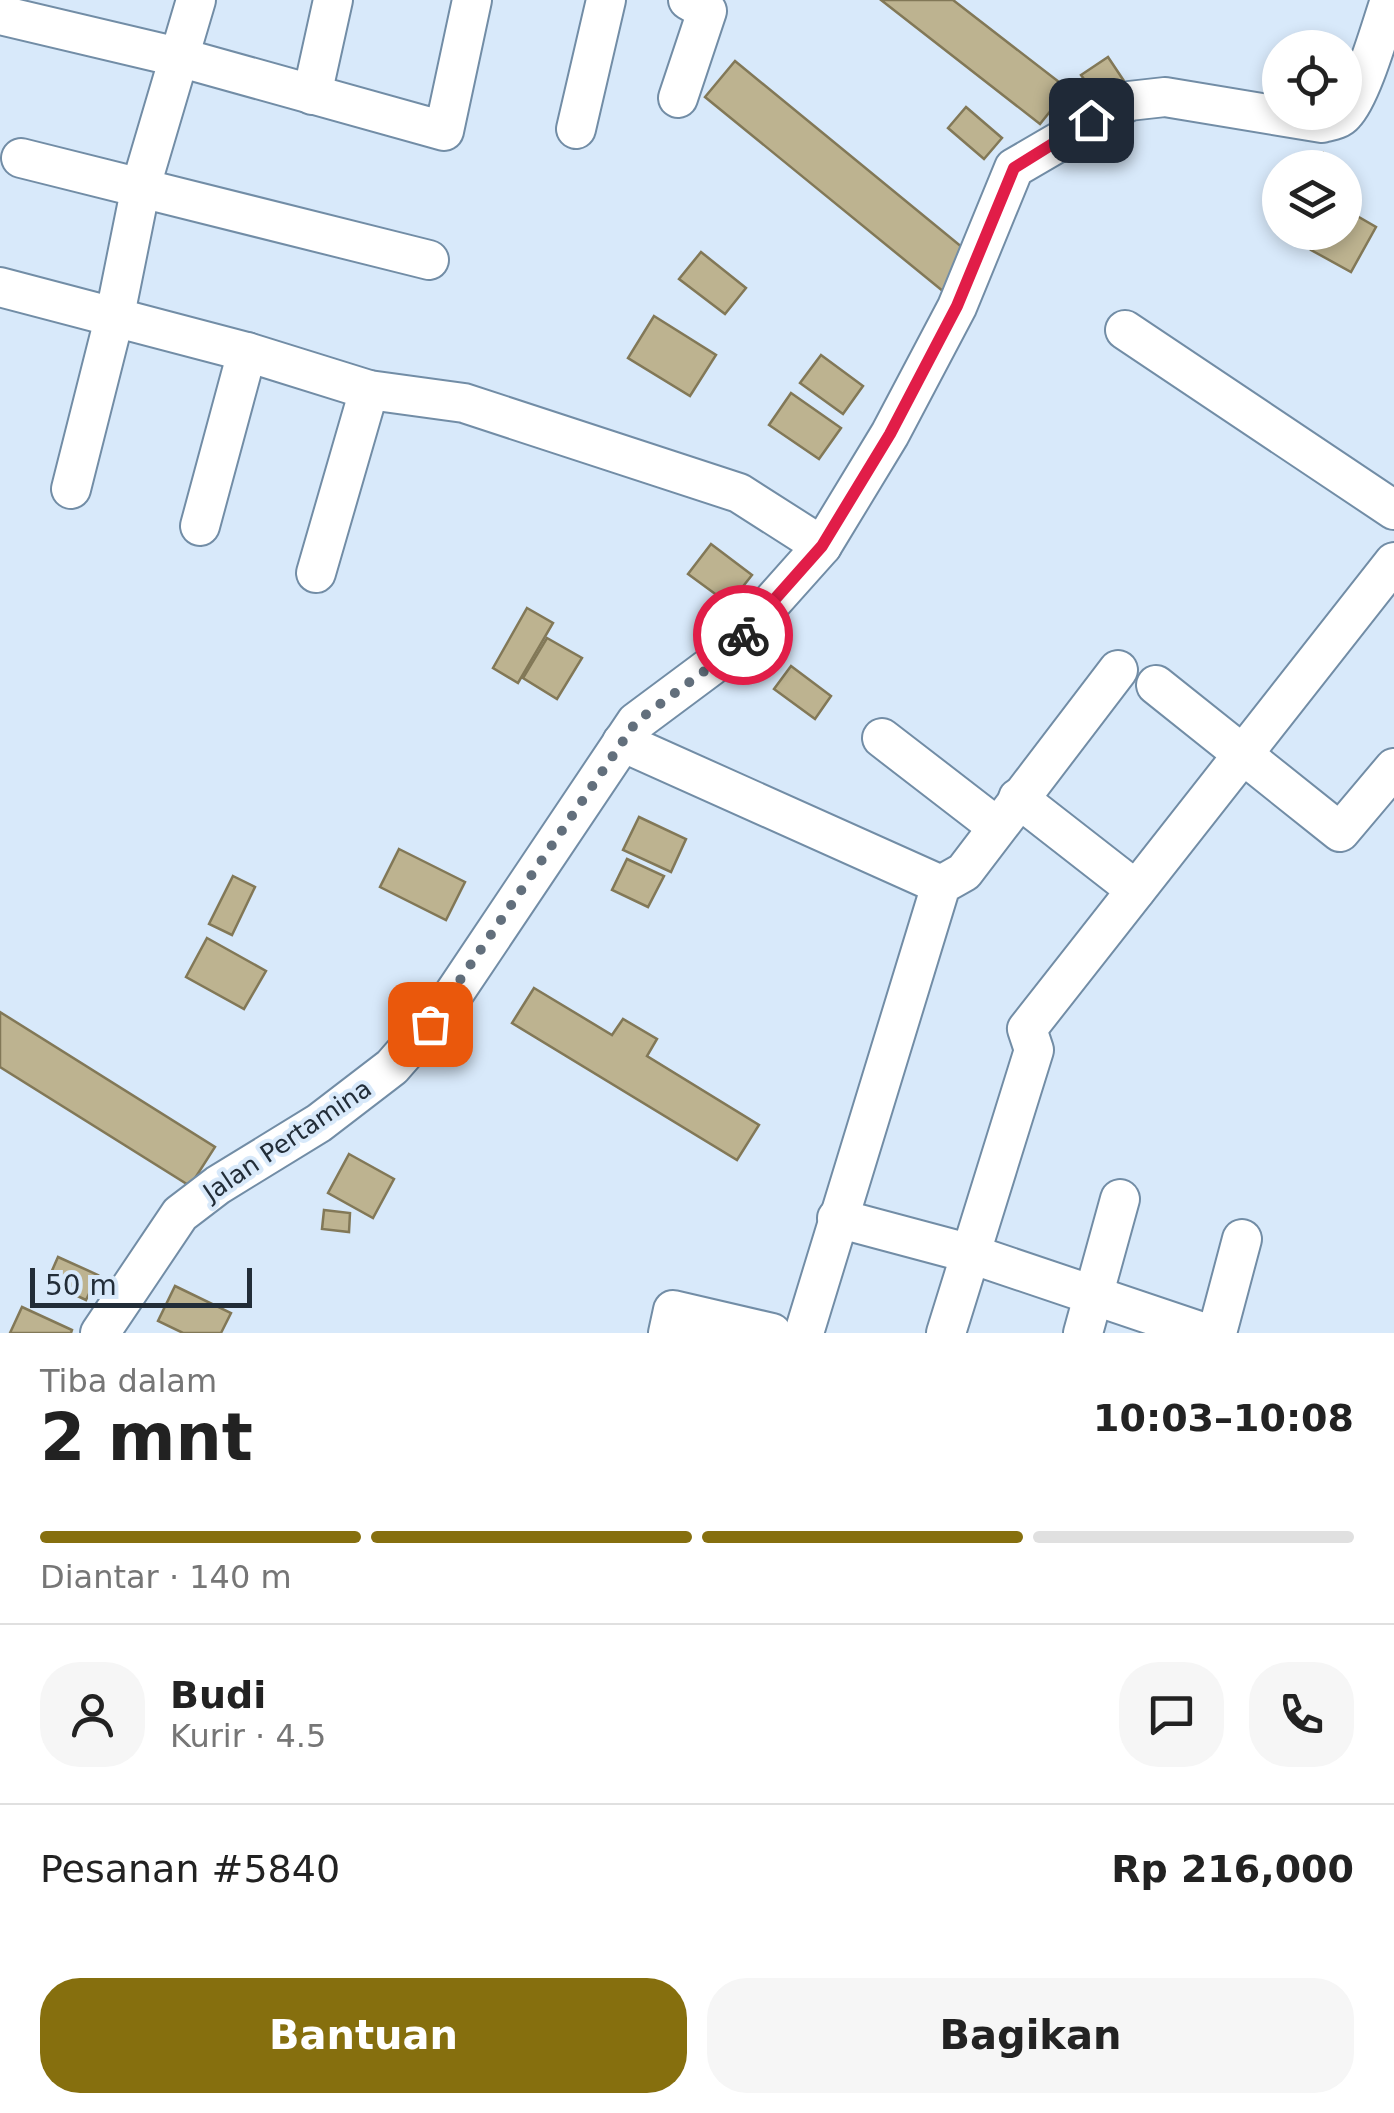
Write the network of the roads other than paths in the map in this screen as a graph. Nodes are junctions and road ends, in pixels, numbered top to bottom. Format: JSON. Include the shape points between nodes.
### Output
{"nodes":[{"id":1,"x":196,"y":0,"type":"edge"},
{"id":2,"x":333,"y":0,"type":"edge"},
{"id":3,"x":472,"y":0,"type":"edge"},
{"id":4,"x":606,"y":0,"type":"edge"},
{"id":5,"x":688,"y":0,"type":"edge"},
{"id":6,"x":1390,"y":0,"type":"edge"},
{"id":7,"x":0,"y":15,"type":"edge"},
{"id":8,"x":182,"y":58,"type":"junction"},
{"id":9,"x":312,"y":95,"type":"junction"},
{"id":10,"x":678,"y":98,"type":"dead end"},
{"id":11,"x":576,"y":129,"type":"dead end"},
{"id":12,"x":22,"y":158,"type":"dead end"},
{"id":13,"x":141,"y":186,"type":"junction"},
{"id":14,"x":430,"y":260,"type":"dead end"},
{"id":15,"x":0,"y":287,"type":"edge"},
{"id":16,"x":116,"y":316,"type":"junction"},
{"id":17,"x":1125,"y":330,"type":"dead end"},
{"id":18,"x":247,"y":352,"type":"junction"},
{"id":19,"x":369,"y":390,"type":"junction"},
{"id":20,"x":71,"y":489,"type":"dead end"},
{"id":21,"x":1394,"y":510,"type":"edge"},
{"id":22,"x":200,"y":526,"type":"dead end"},
{"id":23,"x":822,"y":546,"type":"junction"},
{"id":24,"x":1394,"y":562,"type":"edge"},
{"id":25,"x":316,"y":573,"type":"dead end"},
{"id":26,"x":1118,"y":670,"type":"dead end"},
{"id":27,"x":1156,"y":686,"type":"dead end"},
{"id":28,"x":882,"y":738,"type":"dead end"},
{"id":29,"x":622,"y":742,"type":"junction"},
{"id":30,"x":1243,"y":755,"type":"junction"},
{"id":31,"x":1394,"y":768,"type":"edge"},
{"id":32,"x":1007,"y":812,"type":"junction"},
{"id":33,"x":941,"y":885,"type":"junction"},
{"id":34,"x":1136,"y":890,"type":"junction"},
{"id":35,"x":1120,"y":1199,"type":"dead end"},
{"id":36,"x":837,"y":1218,"type":"junction"},
{"id":37,"x":1242,"y":1240,"type":"dead end"},
{"id":38,"x":968,"y":1253,"type":"junction"},
{"id":39,"x":1094,"y":1295,"type":"junction"},
{"id":40,"x":100,"y":1333,"type":"edge"},
{"id":41,"x":668,"y":1333,"type":"edge"},
{"id":42,"x":772,"y":1333,"type":"edge"},
{"id":43,"x":804,"y":1333,"type":"edge"},
{"id":44,"x":946,"y":1333,"type":"edge"},
{"id":45,"x":1083,"y":1333,"type":"edge"},
{"id":46,"x":1205,"y":1333,"type":"edge"},
{"id":47,"x":1217,"y":1333,"type":"edge"}],
"edges":[{"from":1,"to":8,"type":"street"},
{"from":2,"to":9,"type":"street"},
{"from":3,"to":9,"type":"street","via":[[444,132]]},
{"from":4,"to":11,"type":"street"},
{"from":5,"to":10,"type":"street","via":[[707,11]]},
{"from":6,"to":23,"type":"street","name":"Jalan Pertamina","via":[[1363,78],[1335,120],[1142,97],[1014,168],[957,306]]},
{"from":7,"to":8,"type":"street"},
{"from":8,"to":9,"type":"street"},
{"from":8,"to":13,"type":"street"},
{"from":12,"to":13,"type":"street"},
{"from":13,"to":14,"type":"street"},
{"from":13,"to":16,"type":"street"},
{"from":15,"to":16,"type":"street"},
{"from":16,"to":18,"type":"street"},
{"from":16,"to":20,"type":"street"},
{"from":17,"to":21,"type":"street"},
{"from":18,"to":19,"type":"street"},
{"from":18,"to":22,"type":"street"},
{"from":19,"to":23,"type":"street","via":[[464,403],[671,468],[739,492]]},
{"from":19,"to":25,"type":"street"},
{"from":23,"to":29,"type":"street","name":"Jalan Pertamina","via":[[722,658],[636,722]]},
{"from":24,"to":30,"type":"street"},
{"from":26,"to":32,"type":"street"},
{"from":27,"to":30,"type":"street"},
{"from":28,"to":32,"type":"street"},
{"from":29,"to":33,"type":"street"},
{"from":29,"to":40,"type":"street","name":"Jalan Pertamina","via":[[418,1039],[319,1123],[180,1214]]},
{"from":30,"to":31,"type":"street","via":[[1340,832]]},
{"from":30,"to":34,"type":"street"},
{"from":32,"to":33,"type":"street","via":[[964,872]]},
{"from":32,"to":34,"type":"street"},
{"from":33,"to":36,"type":"street"},
{"from":34,"to":38,"type":"street","via":[[1027,1029],[1034,1050]]},
{"from":35,"to":39,"type":"street"},
{"from":36,"to":38,"type":"street"},
{"from":36,"to":43,"type":"street"},
{"from":37,"to":47,"type":"street"},
{"from":38,"to":39,"type":"street"},
{"from":38,"to":44,"type":"street"},
{"from":39,"to":45,"type":"street"},
{"from":39,"to":46,"type":"street"},
{"from":41,"to":42,"type":"street","via":[[674,1310]]}]}
